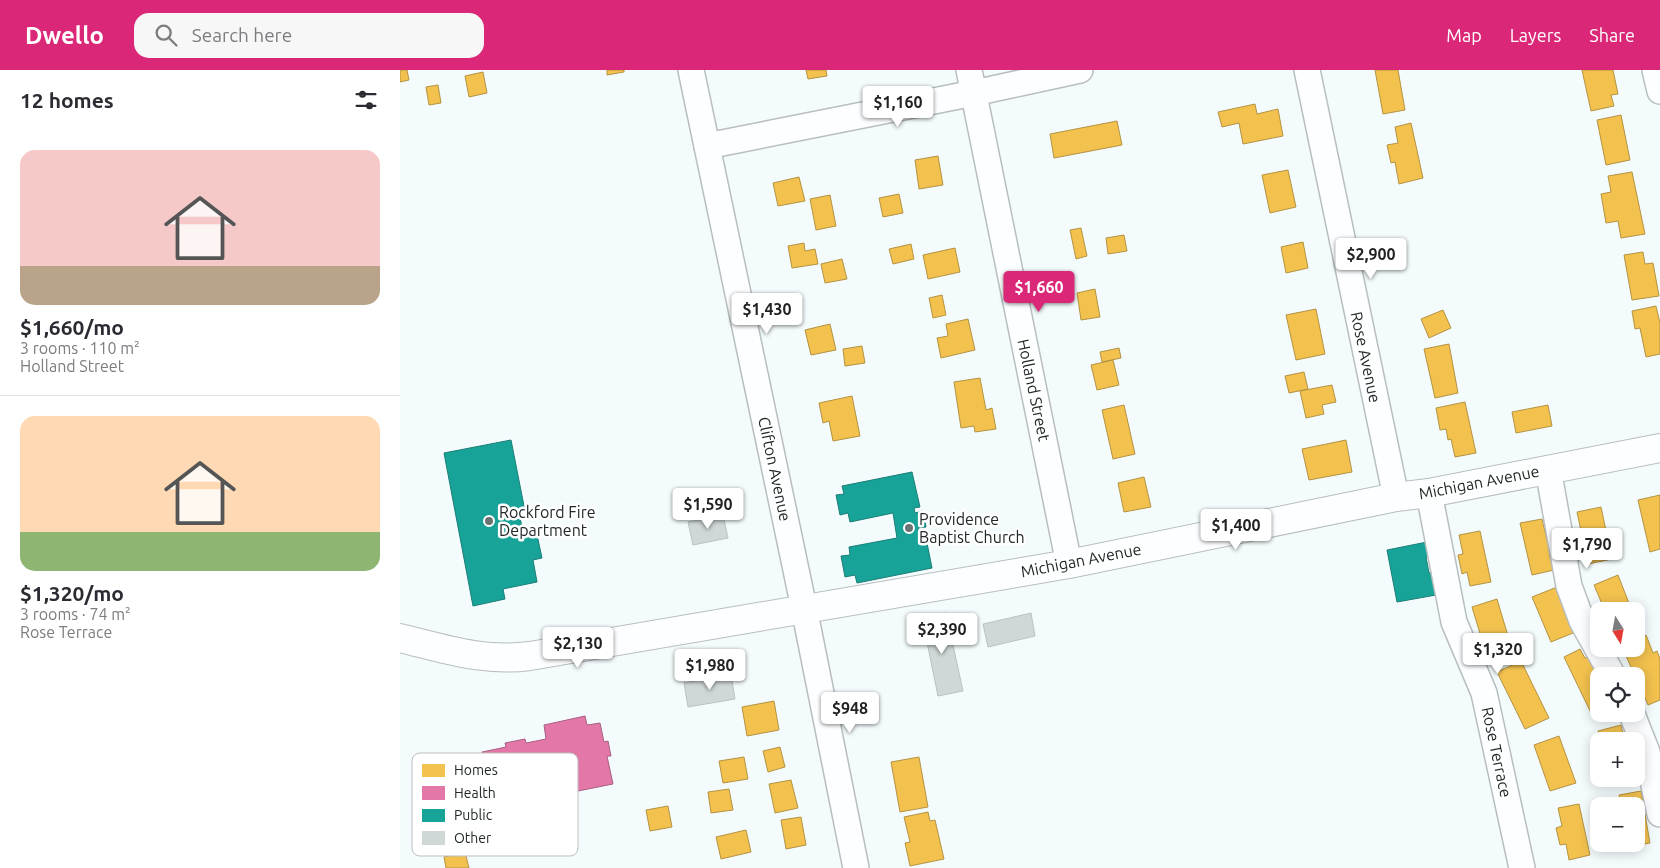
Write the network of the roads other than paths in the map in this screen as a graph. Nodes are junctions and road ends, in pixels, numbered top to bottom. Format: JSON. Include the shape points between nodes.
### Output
{"nodes":[{"id":1,"x":691,"y":70,"type":"edge"},
{"id":2,"x":1080,"y":70,"type":"edge"},
{"id":3,"x":1307,"y":70,"type":"edge"},
{"id":4,"x":1656,"y":70,"type":"edge"},
{"id":5,"x":971,"y":82,"type":"edge"},
{"id":6,"x":1660,"y":91,"type":"edge"},
{"id":7,"x":707,"y":146,"type":"junction"},
{"id":8,"x":1660,"y":448,"type":"edge"},
{"id":9,"x":1548,"y":469,"type":"junction"},
{"id":10,"x":1430,"y":493,"type":"junction"},
{"id":11,"x":1396,"y":497,"type":"junction"},
{"id":12,"x":1069,"y":564,"type":"junction"},
{"id":13,"x":804,"y":608,"type":"junction"},
{"id":14,"x":400,"y":638,"type":"edge"},
{"id":15,"x":1608,"y":667,"type":"edge"},
{"id":16,"x":1635,"y":722,"type":"edge"},
{"id":17,"x":1660,"y":814,"type":"edge"},
{"id":18,"x":856,"y":868,"type":"edge"},
{"id":19,"x":1522,"y":868,"type":"edge"}],
"edges":[{"from":1,"to":7,"type":"street","name":"Clifton Avenue"},
{"from":2,"to":5,"type":"street"},
{"from":3,"to":11,"type":"street","name":"Rose Avenue"},
{"from":4,"to":6,"type":"street"},
{"from":5,"to":7,"type":"street"},
{"from":5,"to":12,"type":"street","name":"Holland Street"},
{"from":7,"to":13,"type":"street","name":"Clifton Avenue"},
{"from":8,"to":9,"type":"main road","name":"Michigan Avenue"},
{"from":9,"to":10,"type":"main road","name":"Michigan Avenue"},
{"from":9,"to":15,"type":"street","via":[[1570,586],[1582,621]]},
{"from":10,"to":11,"type":"main road","name":"Michigan Avenue"},
{"from":10,"to":19,"type":"street","name":"Rose Terrace","via":[[1454,622],[1484,693]]},
{"from":11,"to":12,"type":"main road","name":"Michigan Avenue"},
{"from":12,"to":13,"type":"main road","name":"Michigan Avenue"},
{"from":13,"to":14,"type":"main road","name":"Michigan Avenue","via":[[500,659]]},
{"from":13,"to":18,"type":"street","name":"Clifton Avenue"},
{"from":16,"to":17,"type":"street","via":[[1647,752]]}]}
